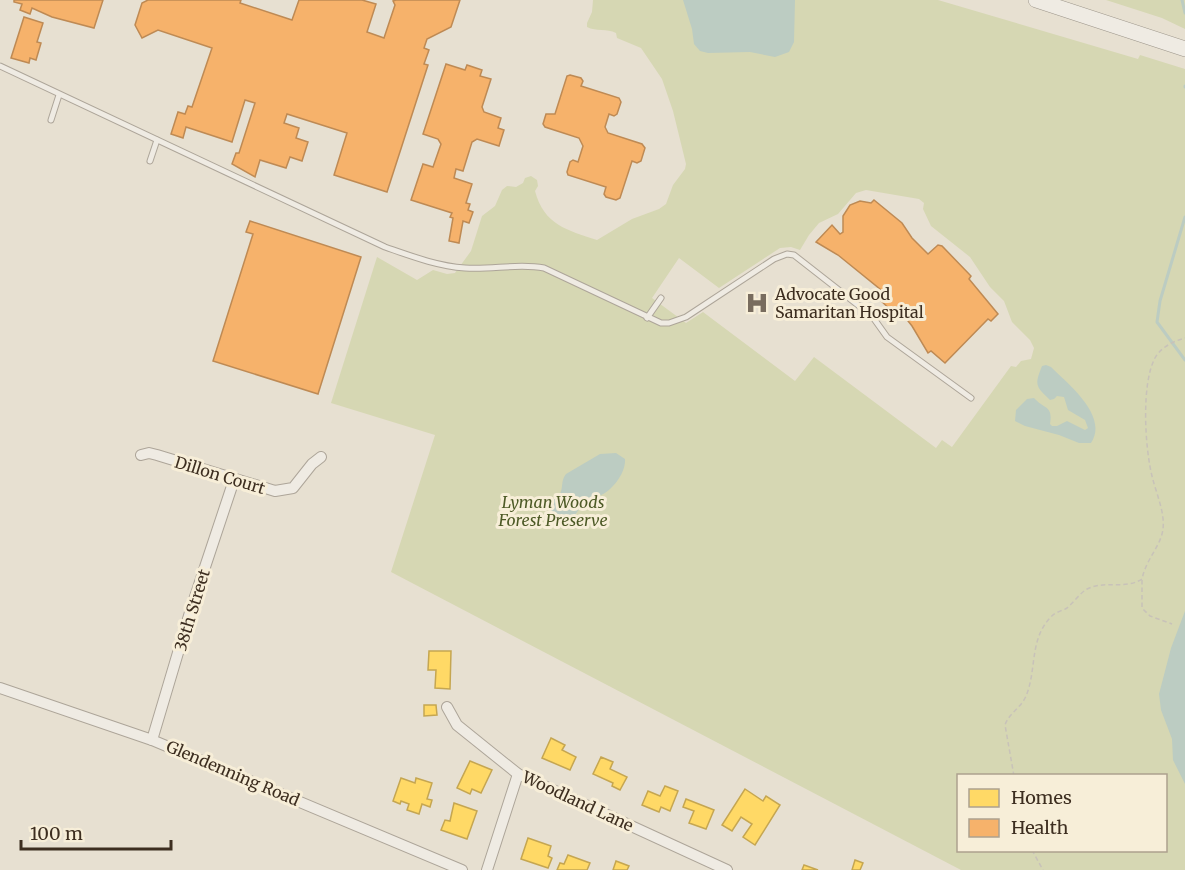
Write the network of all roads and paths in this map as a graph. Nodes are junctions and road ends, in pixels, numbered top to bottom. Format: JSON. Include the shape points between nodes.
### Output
{"nodes":[{"id":1,"x":1036,"y":0,"type":"edge"},
{"id":2,"x":1185,"y":49,"type":"edge"},
{"id":3,"x":0,"y":66,"type":"edge"},
{"id":4,"x":59,"y":95,"type":"junction"},
{"id":5,"x":51,"y":120,"type":"dead end"},
{"id":6,"x":157,"y":140,"type":"junction"},
{"id":7,"x":150,"y":161,"type":"dead end"},
{"id":8,"x":661,"y":298,"type":"dead end"},
{"id":9,"x":647,"y":318,"type":"junction"},
{"id":10,"x":1185,"y":338,"type":"edge"},
{"id":11,"x":971,"y":398,"type":"dead end"},
{"id":12,"x":141,"y":455,"type":"dead end"},
{"id":13,"x":321,"y":457,"type":"dead end"},
{"id":14,"x":234,"y":480,"type":"junction"},
{"id":15,"x":1142,"y":579,"type":"junction"},
{"id":16,"x":1172,"y":624,"type":"dead end"},
{"id":17,"x":0,"y":688,"type":"edge"},
{"id":18,"x":447,"y":707,"type":"dead end"},
{"id":19,"x":152,"y":740,"type":"junction"},
{"id":20,"x":518,"y":774,"type":"junction"},
{"id":21,"x":1014,"y":774,"type":"edge"},
{"id":22,"x":1033,"y":852,"type":"edge"},
{"id":23,"x":462,"y":870,"type":"edge"},
{"id":24,"x":487,"y":870,"type":"edge"},
{"id":25,"x":727,"y":870,"type":"edge"},
{"id":26,"x":1043,"y":870,"type":"edge"}],
"edges":[{"from":1,"to":2,"type":"main road"},
{"from":3,"to":4,"type":"lane"},
{"from":4,"to":5,"type":"lane"},
{"from":4,"to":6,"type":"lane"},
{"from":6,"to":7,"type":"lane"},
{"from":6,"to":9,"type":"lane","via":[[385,247],[445,266],[544,268]]},
{"from":8,"to":9,"type":"lane"},
{"from":9,"to":11,"type":"lane","via":[[660,323],[677,321],[774,259],[794,255],[872,316],[887,337]]},
{"from":10,"to":15,"type":"path","via":[[1164,348],[1155,358],[1146,395],[1147,443],[1163,530]]},
{"from":12,"to":14,"type":"street","name":"Dillon Court","via":[[149,453]]},
{"from":13,"to":14,"type":"street","name":"Dillon Court","via":[[293,488],[285,491]]},
{"from":14,"to":19,"type":"street","name":"38th Street"},
{"from":15,"to":16,"type":"path","via":[[1142,608],[1150,616]]},
{"from":15,"to":21,"type":"path","via":[[1136,584],[1087,589],[1042,628],[1027,693],[1005,725]]},
{"from":17,"to":19,"type":"street","name":"Glendenning Road"},
{"from":18,"to":20,"type":"street","name":"Woodland Lane","via":[[457,725]]},
{"from":19,"to":23,"type":"street","name":"Glendenning Road"},
{"from":20,"to":24,"type":"street"},
{"from":20,"to":25,"type":"street","name":"Woodland Lane"},
{"from":22,"to":26,"type":"path"}]}
